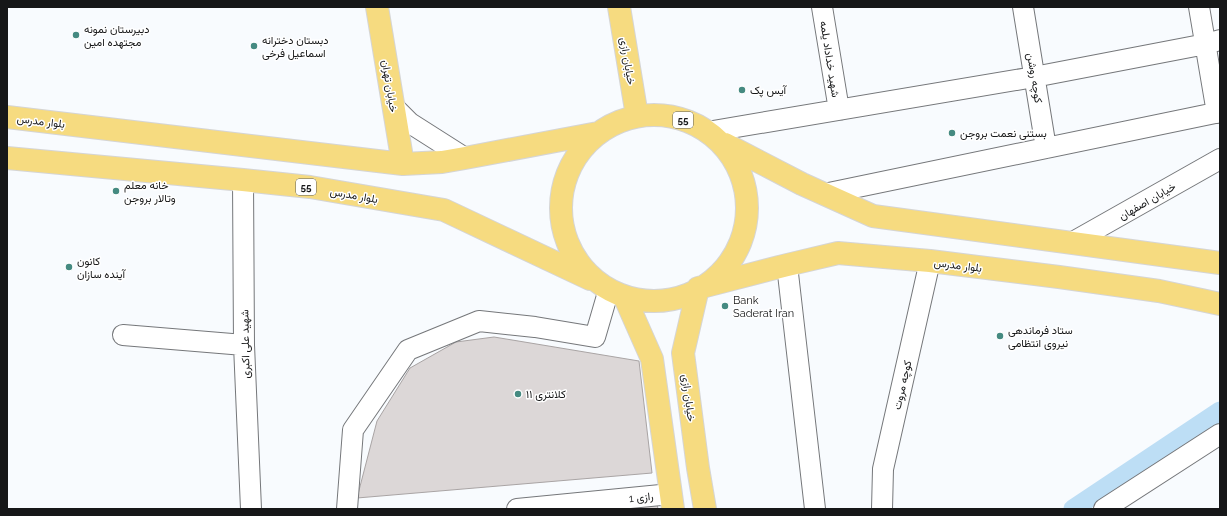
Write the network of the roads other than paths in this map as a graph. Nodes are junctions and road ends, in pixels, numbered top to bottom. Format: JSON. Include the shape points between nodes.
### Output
{"nodes":[{"id":1,"x":377,"y":7,"type":"edge"},
{"id":2,"x":619,"y":7,"type":"edge"},
{"id":3,"x":822,"y":7,"type":"edge"},
{"id":4,"x":1023,"y":7,"type":"edge"},
{"id":5,"x":1200,"y":7,"type":"edge"},
{"id":6,"x":1213,"y":42,"type":"edge"},
{"id":7,"x":1034,"y":77,"type":"junction"},
{"id":8,"x":393,"y":106,"type":"junction"},
{"id":9,"x":839,"y":110,"type":"junction"},
{"id":10,"x":1218,"y":113,"type":"edge"},
{"id":11,"x":7,"y":116,"type":"edge"},
{"id":12,"x":637,"y":116,"type":"junction"},
{"id":13,"x":598,"y":133,"type":"junction"},
{"id":14,"x":714,"y":137,"type":"junction"},
{"id":15,"x":1046,"y":148,"type":"junction"},
{"id":16,"x":7,"y":158,"type":"edge"},
{"id":17,"x":465,"y":158,"type":"junction"},
{"id":18,"x":1220,"y":159,"type":"edge"},
{"id":19,"x":403,"y":164,"type":"junction"},
{"id":20,"x":243,"y":180,"type":"junction"},
{"id":21,"x":824,"y":194,"type":"junction"},
{"id":22,"x":1073,"y":242,"type":"junction"},
{"id":23,"x":930,"y":261,"type":"junction"},
{"id":24,"x":1220,"y":263,"type":"edge"},
{"id":25,"x":787,"y":265,"type":"junction"},
{"id":26,"x":590,"y":278,"type":"junction"},
{"id":27,"x":698,"y":288,"type":"junction"},
{"id":28,"x":617,"y":293,"type":"junction"},
{"id":29,"x":1220,"y":304,"type":"edge"},
{"id":30,"x":123,"y":335,"type":"dead end"},
{"id":31,"x":244,"y":345,"type":"junction"},
{"id":32,"x":1220,"y":434,"type":"edge"},
{"id":33,"x":672,"y":501,"type":"edge"},
{"id":34,"x":251,"y":509,"type":"edge"},
{"id":35,"x":347,"y":509,"type":"edge"},
{"id":36,"x":517,"y":509,"type":"edge"},
{"id":37,"x":705,"y":509,"type":"edge"},
{"id":38,"x":815,"y":509,"type":"edge"},
{"id":39,"x":882,"y":509,"type":"edge"},
{"id":40,"x":1104,"y":509,"type":"edge"}],
"edges":[{"from":1,"to":8,"type":"main road","name":"خیابان تهران"},
{"from":2,"to":12,"type":"main road","name":"خیابان رازی"},
{"from":3,"to":9,"type":"street","name":"شهید خداداد یلمه"},
{"from":4,"to":7,"type":"street","name":"کوچه روشن"},
{"from":5,"to":6,"type":"street"},
{"from":6,"to":7,"type":"street"},
{"from":6,"to":10,"type":"street"},
{"from":7,"to":9,"type":"street"},
{"from":7,"to":15,"type":"street","name":"کوچه روشن"},
{"from":8,"to":17,"type":"street","via":[[410,123]]},
{"from":8,"to":19,"type":"main road","name":"خیابان تهران"},
{"from":9,"to":14,"type":"street"},
{"from":10,"to":15,"type":"street"},
{"from":11,"to":19,"type":"main road","name":"بلوار مدرس","number":"55"},
{"from":12,"to":13,"type":"main road","number":"55","via":[[617,122]]},
{"from":12,"to":14,"type":"main road","number":"55","via":[[668,115],[697,124]]},
{"from":13,"to":17,"type":"main road","name":"بلوار مدرس","number":"55"},
{"from":13,"to":26,"type":"main road","number":"55","via":[[579,152],[566,176],[560,202],[562,230]]},
{"from":14,"to":21,"type":"main road"},
{"from":14,"to":27,"type":"main road","number":"55","via":[[739,167],[748,195],[747,224],[737,253],[719,276]]},
{"from":15,"to":21,"type":"street"},
{"from":16,"to":20,"type":"main road","name":"بلوار مدرس","number":"55"},
{"from":17,"to":19,"type":"main road","name":"بلوار مدرس","number":"55"},
{"from":18,"to":22,"type":"street","name":"خیابان اصفهان"},
{"from":20,"to":26,"type":"main road","name":"بلوار مدرس","number":"55","via":[[310,187],[444,210]]},
{"from":20,"to":31,"type":"street","name":"شهید علی اکبری"},
{"from":21,"to":22,"type":"main road","via":[[873,216]]},
{"from":22,"to":24,"type":"main road"},
{"from":23,"to":25,"type":"main road","name":"بلوار مدرس","via":[[838,253]]},
{"from":23,"to":29,"type":"main road","name":"بلوار مدرس","via":[[1159,291]]},
{"from":23,"to":39,"type":"street","name":"کوچه مروت","via":[[883,469]]},
{"from":25,"to":27,"type":"main road","name":"بلوار مدرس"},
{"from":25,"to":38,"type":"street"},
{"from":26,"to":28,"type":"main road","number":"55"},
{"from":27,"to":28,"type":"main road","number":"55","via":[[660,302]]},
{"from":27,"to":37,"type":"main road","name":"خیابان رازی","via":[[683,353]]},
{"from":28,"to":33,"type":"main road","via":[[652,358]]},
{"from":28,"to":35,"type":"street","via":[[595,337],[478,321],[408,350],[352,430]]},
{"from":30,"to":31,"type":"street"},
{"from":31,"to":34,"type":"street","name":"شهید علی اکبری"},
{"from":32,"to":40,"type":"street"},
{"from":33,"to":36,"type":"street","name":"رازی 1"}]}
